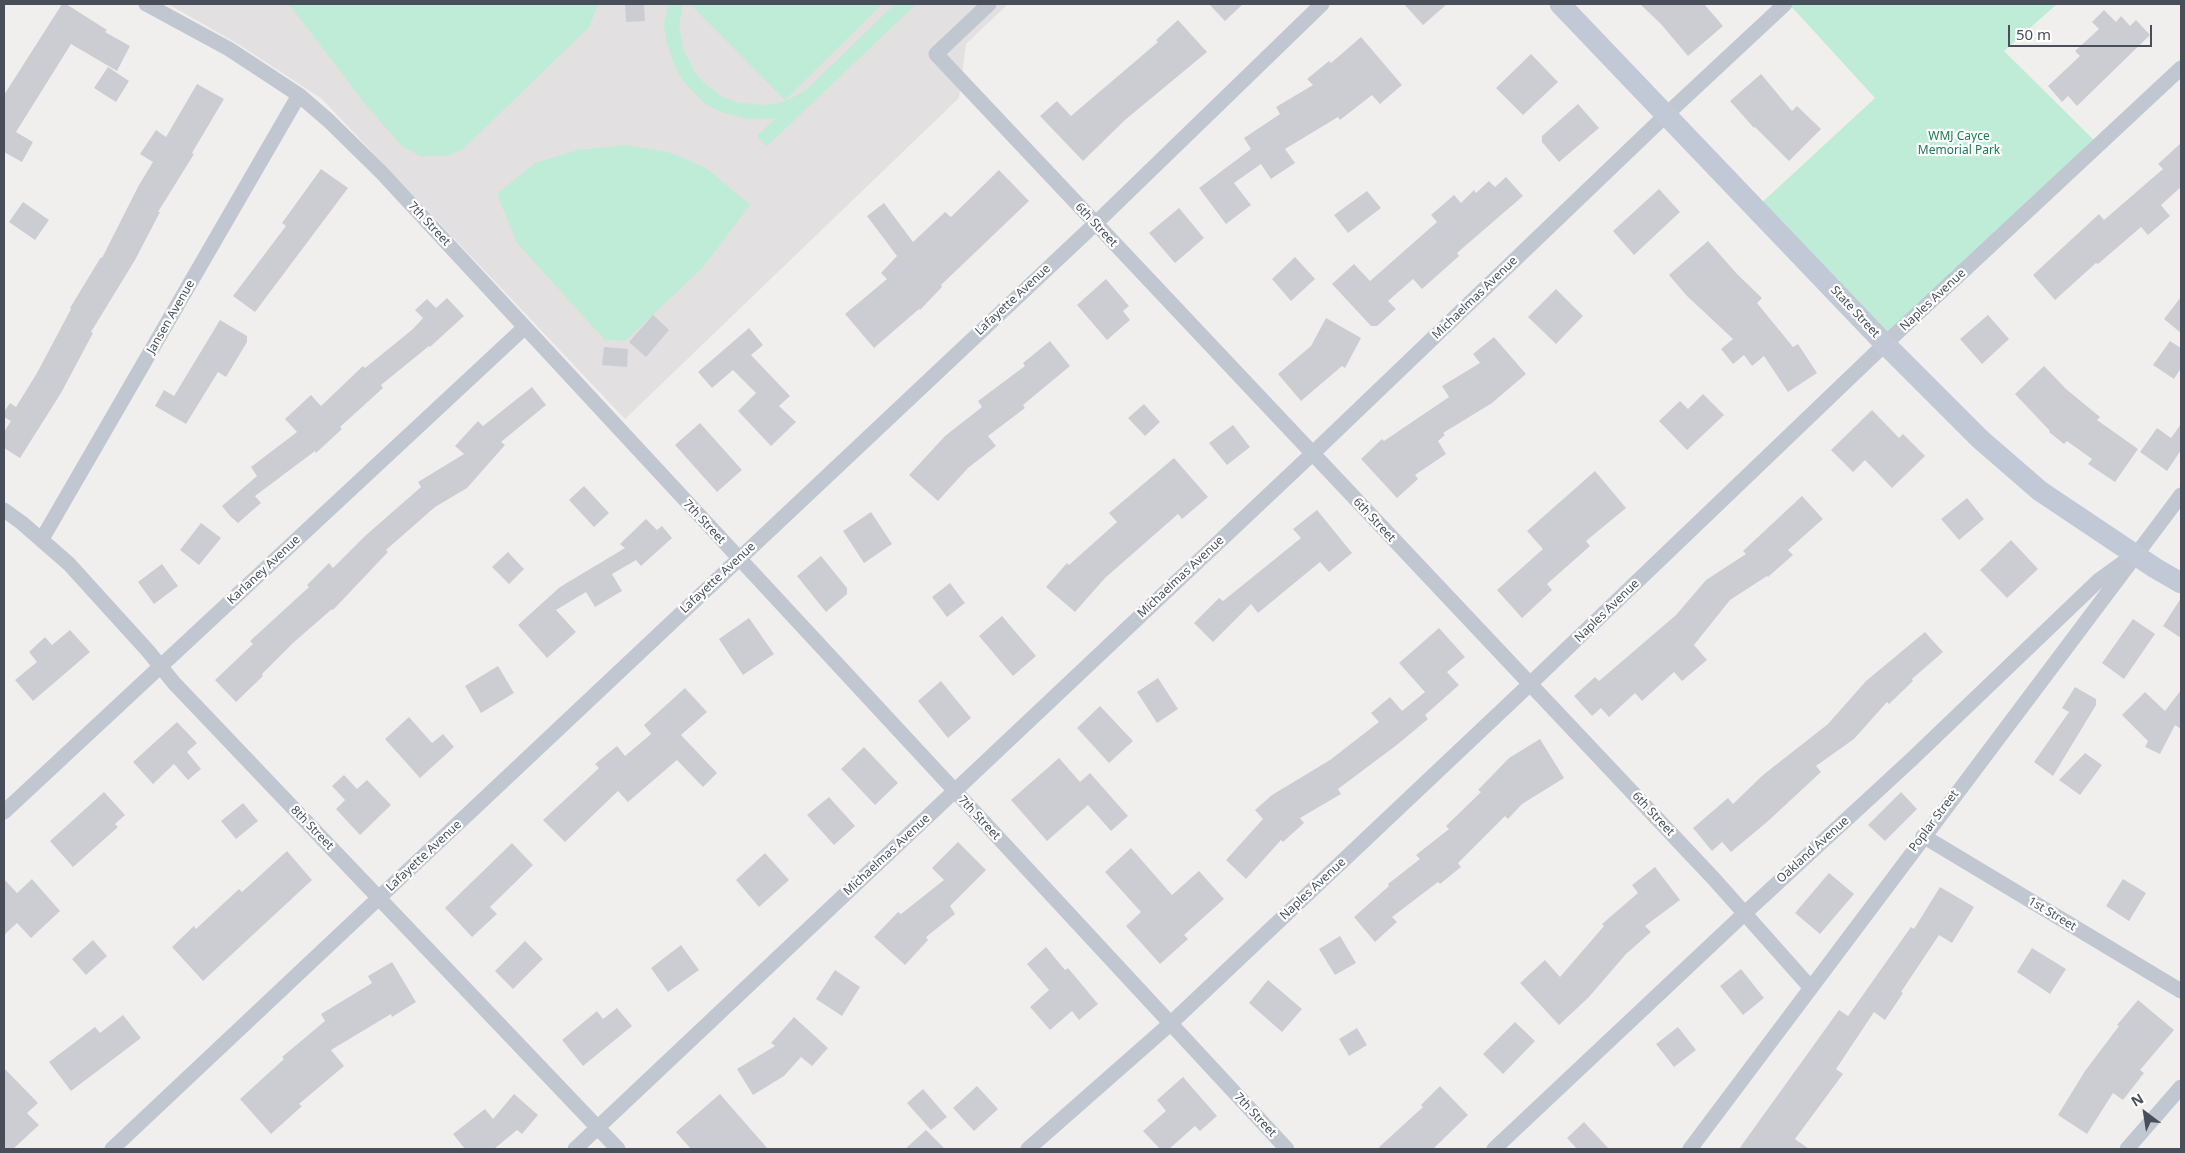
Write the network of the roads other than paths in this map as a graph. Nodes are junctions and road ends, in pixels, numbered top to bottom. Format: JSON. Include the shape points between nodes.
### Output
{"nodes":[{"id":1,"x":146,"y":4,"type":"edge"},
{"id":2,"x":990,"y":4,"type":"edge"},
{"id":3,"x":1322,"y":4,"type":"edge"},
{"id":4,"x":1560,"y":4,"type":"edge"},
{"id":5,"x":1786,"y":4,"type":"edge"},
{"id":6,"x":2181,"y":68,"type":"edge"},
{"id":7,"x":300,"y":96,"type":"junction"},
{"id":8,"x":1667,"y":114,"type":"junction"},
{"id":9,"x":1095,"y":224,"type":"junction"},
{"id":10,"x":524,"y":328,"type":"junction"},
{"id":11,"x":1885,"y":344,"type":"junction"},
{"id":12,"x":1312,"y":454,"type":"junction"},
{"id":13,"x":2181,"y":494,"type":"edge"},
{"id":14,"x":4,"y":510,"type":"edge"},
{"id":15,"x":42,"y":539,"type":"junction"},
{"id":16,"x":2135,"y":554,"type":"junction"},
{"id":17,"x":738,"y":559,"type":"junction"},
{"id":18,"x":2181,"y":584,"type":"edge"},
{"id":19,"x":160,"y":667,"type":"junction"},
{"id":20,"x":1530,"y":684,"type":"junction"},
{"id":21,"x":954,"y":792,"type":"junction"},
{"id":22,"x":4,"y":812,"type":"edge"},
{"id":23,"x":1923,"y":836,"type":"junction"},
{"id":24,"x":379,"y":898,"type":"junction"},
{"id":25,"x":1744,"y":913,"type":"junction"},
{"id":26,"x":1810,"y":987,"type":"junction"},
{"id":27,"x":2181,"y":991,"type":"edge"},
{"id":28,"x":1170,"y":1024,"type":"junction"},
{"id":29,"x":2181,"y":1087,"type":"edge"},
{"id":30,"x":598,"y":1128,"type":"junction"},
{"id":31,"x":112,"y":1149,"type":"edge"},
{"id":32,"x":575,"y":1149,"type":"edge"},
{"id":33,"x":618,"y":1149,"type":"edge"},
{"id":34,"x":1028,"y":1149,"type":"edge"},
{"id":35,"x":1287,"y":1149,"type":"edge"},
{"id":36,"x":1494,"y":1149,"type":"edge"},
{"id":37,"x":1690,"y":1149,"type":"edge"},
{"id":38,"x":2127,"y":1149,"type":"edge"}],
"edges":[{"from":1,"to":7,"type":"street","name":"7th Street","via":[[229,49]]},
{"from":2,"to":9,"type":"street","name":"6th Street","via":[[936,54]]},
{"from":3,"to":9,"type":"street","name":"Lafayette Avenue"},
{"from":4,"to":8,"type":"main road","name":"State Street"},
{"from":5,"to":8,"type":"street","name":"Michaelmas Avenue"},
{"from":6,"to":11,"type":"street","name":"Naples Avenue"},
{"from":7,"to":10,"type":"street","name":"7th Street","via":[[382,173]]},
{"from":7,"to":15,"type":"street","name":"Jansen Avenue"},
{"from":8,"to":11,"type":"main road","name":"State Street"},
{"from":8,"to":12,"type":"street","name":"Michaelmas Avenue"},
{"from":9,"to":12,"type":"street","name":"6th Street"},
{"from":9,"to":17,"type":"street","name":"Lafayette Avenue"},
{"from":10,"to":17,"type":"street","name":"7th Street"},
{"from":10,"to":19,"type":"street","name":"Karlaney Avenue"},
{"from":11,"to":16,"type":"main road","name":"State Street","via":[[1980,439],[2040,491]]},
{"from":11,"to":20,"type":"street","name":"Naples Avenue"},
{"from":12,"to":20,"type":"street","name":"6th Street"},
{"from":12,"to":21,"type":"street","name":"Michaelmas Avenue"},
{"from":13,"to":16,"type":"street","name":"Poplar Street"},
{"from":14,"to":15,"type":"street","name":"8th Street"},
{"from":15,"to":19,"type":"street","name":"8th Street","via":[[69,564]]},
{"from":16,"to":18,"type":"main road","name":"State Street"},
{"from":16,"to":23,"type":"street","name":"Poplar Street"},
{"from":16,"to":25,"type":"street","name":"Oakland Avenue","via":[[2099,580],[1912,759]]},
{"from":17,"to":21,"type":"street","name":"7th Street"},
{"from":17,"to":24,"type":"street","name":"Lafayette Avenue"},
{"from":19,"to":22,"type":"street","name":"Karlaney Avenue"},
{"from":19,"to":24,"type":"street","name":"8th Street"},
{"from":20,"to":25,"type":"street","name":"6th Street"},
{"from":20,"to":28,"type":"street","name":"Naples Avenue"},
{"from":21,"to":28,"type":"street","name":"7th Street"},
{"from":21,"to":30,"type":"street","name":"Michaelmas Avenue"},
{"from":23,"to":26,"type":"street","name":"Poplar Street"},
{"from":23,"to":27,"type":"street","name":"1st Street"},
{"from":24,"to":30,"type":"street","name":"8th Street"},
{"from":24,"to":31,"type":"street","name":"Lafayette Avenue"},
{"from":25,"to":26,"type":"street","name":"6th Street"},
{"from":25,"to":36,"type":"street","name":"Oakland Avenue"},
{"from":26,"to":37,"type":"street","name":"Poplar Street"},
{"from":28,"to":34,"type":"street","name":"Naples Avenue"},
{"from":28,"to":35,"type":"street","name":"7th Street"},
{"from":29,"to":38,"type":"street"},
{"from":30,"to":32,"type":"street","name":"Michaelmas Avenue"},
{"from":30,"to":33,"type":"street","name":"8th Street"}]}
